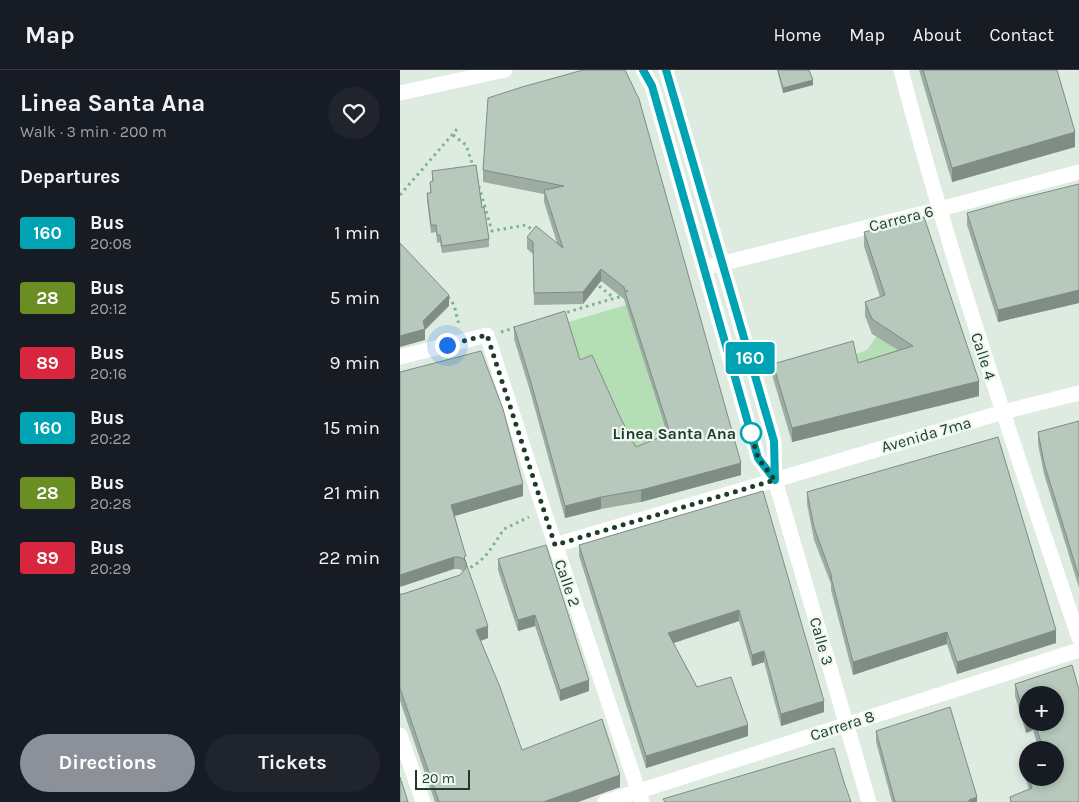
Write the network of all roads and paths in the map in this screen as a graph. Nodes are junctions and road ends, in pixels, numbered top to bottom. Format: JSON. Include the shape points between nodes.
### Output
{"nodes":[{"id":1,"x":504,"y":70,"type":"edge"},
{"id":2,"x":643,"y":70,"type":"edge"},
{"id":3,"x":666,"y":70,"type":"edge"},
{"id":4,"x":901,"y":70,"type":"edge"},
{"id":5,"x":400,"y":93,"type":"edge"},
{"id":6,"x":458,"y":128,"type":"dead end"},
{"id":7,"x":452,"y":135,"type":"junction"},
{"id":8,"x":1079,"y":172,"type":"edge"},
{"id":9,"x":400,"y":195,"type":"edge"},
{"id":10,"x":940,"y":209,"type":"junction"},
{"id":11,"x":541,"y":237,"type":"edge"},
{"id":12,"x":722,"y":263,"type":"junction"},
{"id":13,"x":703,"y":268,"type":"junction"},
{"id":14,"x":592,"y":280,"type":"edge"},
{"id":15,"x":442,"y":292,"type":"edge"},
{"id":16,"x":631,"y":293,"type":"edge"},
{"id":17,"x":614,"y":298,"type":"junction"},
{"id":18,"x":558,"y":315,"type":"edge"},
{"id":19,"x":521,"y":326,"type":"edge"},
{"id":20,"x":487,"y":335,"type":"junction"},
{"id":21,"x":463,"y":341,"type":"junction"},
{"id":22,"x":400,"y":357,"type":"edge"},
{"id":23,"x":1079,"y":393,"type":"edge"},
{"id":24,"x":1003,"y":412,"type":"junction"},
{"id":25,"x":775,"y":480,"type":"junction"},
{"id":26,"x":544,"y":512,"type":"junction"},
{"id":27,"x":555,"y":545,"type":"junction"},
{"id":28,"x":463,"y":573,"type":"edge"},
{"id":29,"x":1079,"y":638,"type":"edge"},
{"id":30,"x":1079,"y":650,"type":"edge"},
{"id":31,"x":847,"y":723,"type":"junction"},
{"id":32,"x":400,"y":736,"type":"edge"},
{"id":33,"x":640,"y":796,"type":"edge"},
{"id":34,"x":423,"y":802,"type":"edge"},
{"id":35,"x":605,"y":802,"type":"edge"},
{"id":36,"x":869,"y":802,"type":"edge"}],
"edges":[{"from":1,"to":5,"type":"street"},
{"from":2,"to":13,"type":"street","name":"Calle 3","via":[[652,86]]},
{"from":3,"to":12,"type":"street","name":"Calle 3"},
{"from":4,"to":10,"type":"street","name":"Calle 4"},
{"from":6,"to":7,"type":"path"},
{"from":7,"to":9,"type":"path"},
{"from":7,"to":11,"type":"path","via":[[466,145],[492,231],[526,225]]},
{"from":8,"to":10,"type":"street","name":"Carrera 6"},
{"from":10,"to":12,"type":"street","name":"Carrera 6"},
{"from":10,"to":24,"type":"street","name":"Calle 4"},
{"from":12,"to":13,"type":"street","name":"Carrera 6"},
{"from":12,"to":25,"type":"street","name":"Calle 3","via":[[774,441]]},
{"from":13,"to":25,"type":"street","name":"Calle 3","via":[[758,458]]},
{"from":14,"to":17,"type":"path"},
{"from":15,"to":21,"type":"path","via":[[454,305]]},
{"from":16,"to":17,"type":"path"},
{"from":17,"to":18,"type":"path"},
{"from":19,"to":20,"type":"path"},
{"from":20,"to":21,"type":"street"},
{"from":20,"to":26,"type":"street","name":"Calle 2"},
{"from":21,"to":22,"type":"street"},
{"from":23,"to":24,"type":"street","name":"Avenida 7ma"},
{"from":24,"to":25,"type":"street","name":"Avenida 7ma"},
{"from":24,"to":29,"type":"street","name":"Calle 4"},
{"from":25,"to":27,"type":"street","name":"Avenida 7ma"},
{"from":25,"to":31,"type":"street","name":"Calle 3"},
{"from":26,"to":27,"type":"street","name":"Calle 2"},
{"from":26,"to":28,"type":"path","via":[[504,529],[488,553]]},
{"from":27,"to":33,"type":"street","name":"Calle 2"},
{"from":30,"to":31,"type":"street","name":"Carrera 8"},
{"from":31,"to":33,"type":"street","name":"Carrera 8"},
{"from":31,"to":36,"type":"street","name":"Calle 3"},
{"from":32,"to":34,"type":"street"},
{"from":33,"to":35,"type":"street","name":"Carrera 8"}]}
